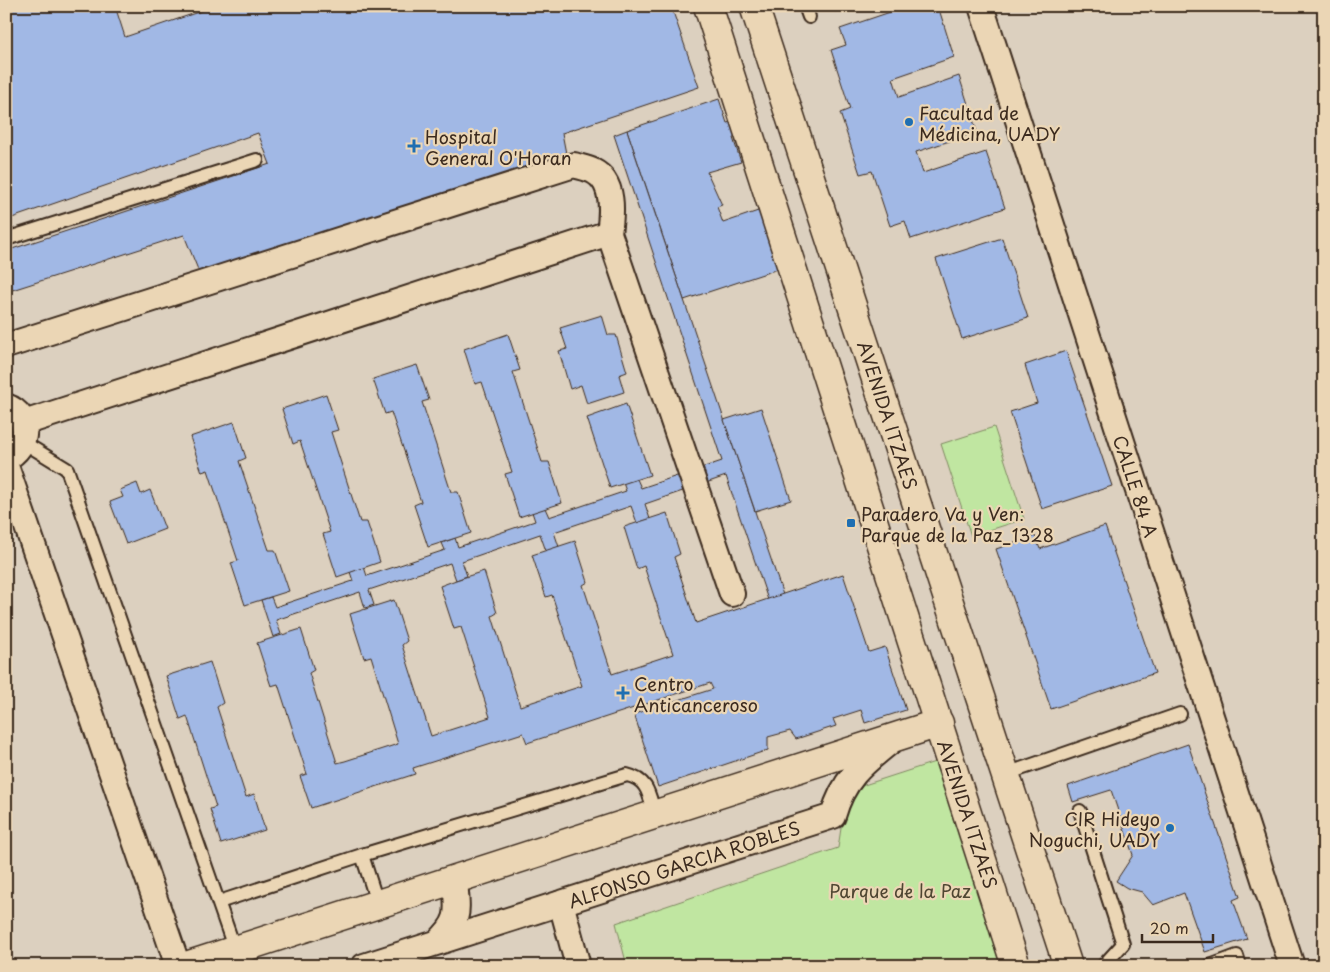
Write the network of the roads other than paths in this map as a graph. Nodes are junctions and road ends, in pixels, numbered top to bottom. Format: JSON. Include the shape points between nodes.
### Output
{"nodes":[{"id":1,"x":708,"y":6,"type":"edge"},
{"id":2,"x":754,"y":6,"type":"edge"},
{"id":3,"x":981,"y":6,"type":"edge"},
{"id":4,"x":257,"y":160,"type":"dead end"},
{"id":5,"x":609,"y":233,"type":"junction"},
{"id":6,"x":6,"y":239,"type":"edge"},
{"id":7,"x":6,"y":346,"type":"edge"},
{"id":8,"x":6,"y":406,"type":"edge"},
{"id":9,"x":24,"y":432,"type":"junction"},
{"id":10,"x":6,"y":458,"type":"edge"},
{"id":11,"x":6,"y":466,"type":"edge"},
{"id":12,"x":732,"y":594,"type":"dead end"},
{"id":13,"x":1180,"y":714,"type":"dead end"},
{"id":14,"x":939,"y":723,"type":"junction"},
{"id":15,"x":895,"y":738,"type":"junction"},
{"id":16,"x":1006,"y":774,"type":"junction"},
{"id":17,"x":1080,"y":811,"type":"dead end"},
{"id":18,"x":655,"y":815,"type":"junction"},
{"id":19,"x":362,"y":855,"type":"junction"},
{"id":20,"x":455,"y":880,"type":"junction"},
{"id":21,"x":219,"y":902,"type":"junction"},
{"id":22,"x":561,"y":903,"type":"junction"},
{"id":23,"x":378,"y":905,"type":"junction"},
{"id":24,"x":438,"y":942,"type":"junction"},
{"id":25,"x":235,"y":950,"type":"junction"},
{"id":26,"x":178,"y":966,"type":"edge"},
{"id":27,"x":186,"y":966,"type":"edge"},
{"id":28,"x":364,"y":966,"type":"edge"},
{"id":29,"x":578,"y":966,"type":"edge"},
{"id":30,"x":1016,"y":966,"type":"edge"},
{"id":31,"x":1068,"y":966,"type":"edge"},
{"id":32,"x":1103,"y":966,"type":"edge"},
{"id":33,"x":1210,"y":966,"type":"edge"},
{"id":34,"x":1240,"y":966,"type":"edge"},
{"id":35,"x":1292,"y":966,"type":"edge"}],
"edges":[{"from":1,"to":14,"type":"main road","name":"AVENIDA ITZAES"},
{"from":2,"to":16,"type":"main road","name":"AVENIDA ITZAES"},
{"from":3,"to":35,"type":"street","name":"CALLE 84 A"},
{"from":4,"to":6,"type":"lane"},
{"from":5,"to":7,"type":"street","via":[[613,209],[607,186],[594,171],[574,165]]},
{"from":5,"to":9,"type":"street"},
{"from":5,"to":12,"type":"street"},
{"from":8,"to":9,"type":"street","via":[[19,414]]},
{"from":9,"to":10,"type":"street","via":[[18,450]]},
{"from":9,"to":21,"type":"lane","via":[[67,469]]},
{"from":11,"to":26,"type":"street"},
{"from":13,"to":16,"type":"lane"},
{"from":14,"to":15,"type":"main road","name":"ALFONSO GARCIA ROBLES"},
{"from":14,"to":30,"type":"main road","name":"AVENIDA ITZAES"},
{"from":15,"to":18,"type":"main road","name":"ALFONSO GARCIA ROBLES"},
{"from":15,"to":22,"type":"street","name":"ALFONSO GARCIA ROBLES","via":[[850,777],[832,816]]},
{"from":16,"to":31,"type":"main road","name":"AVENIDA ITZAES"},
{"from":17,"to":32,"type":"lane","via":[[1123,944]]},
{"from":18,"to":19,"type":"lane","via":[[644,784],[639,777],[627,775]]},
{"from":18,"to":20,"type":"main road","name":"ALFONSO GARCIA ROBLES"},
{"from":19,"to":21,"type":"lane"},
{"from":19,"to":23,"type":"lane"},
{"from":20,"to":23,"type":"main road","name":"ALFONSO GARCIA ROBLES"},
{"from":20,"to":24,"type":"street","via":[[457,916],[452,928]]},
{"from":21,"to":25,"type":"lane"},
{"from":22,"to":24,"type":"street","name":"ALFONSO GARCIA ROBLES"},
{"from":22,"to":29,"type":"street"},
{"from":23,"to":25,"type":"main road","name":"ALFONSO GARCIA ROBLES"},
{"from":24,"to":28,"type":"street","name":"ALFONSO GARCIA ROBLES"},
{"from":25,"to":27,"type":"main road","name":"ALFONSO GARCIA ROBLES"},
{"from":33,"to":34,"type":"lane","via":[[1237,956]]}]}
